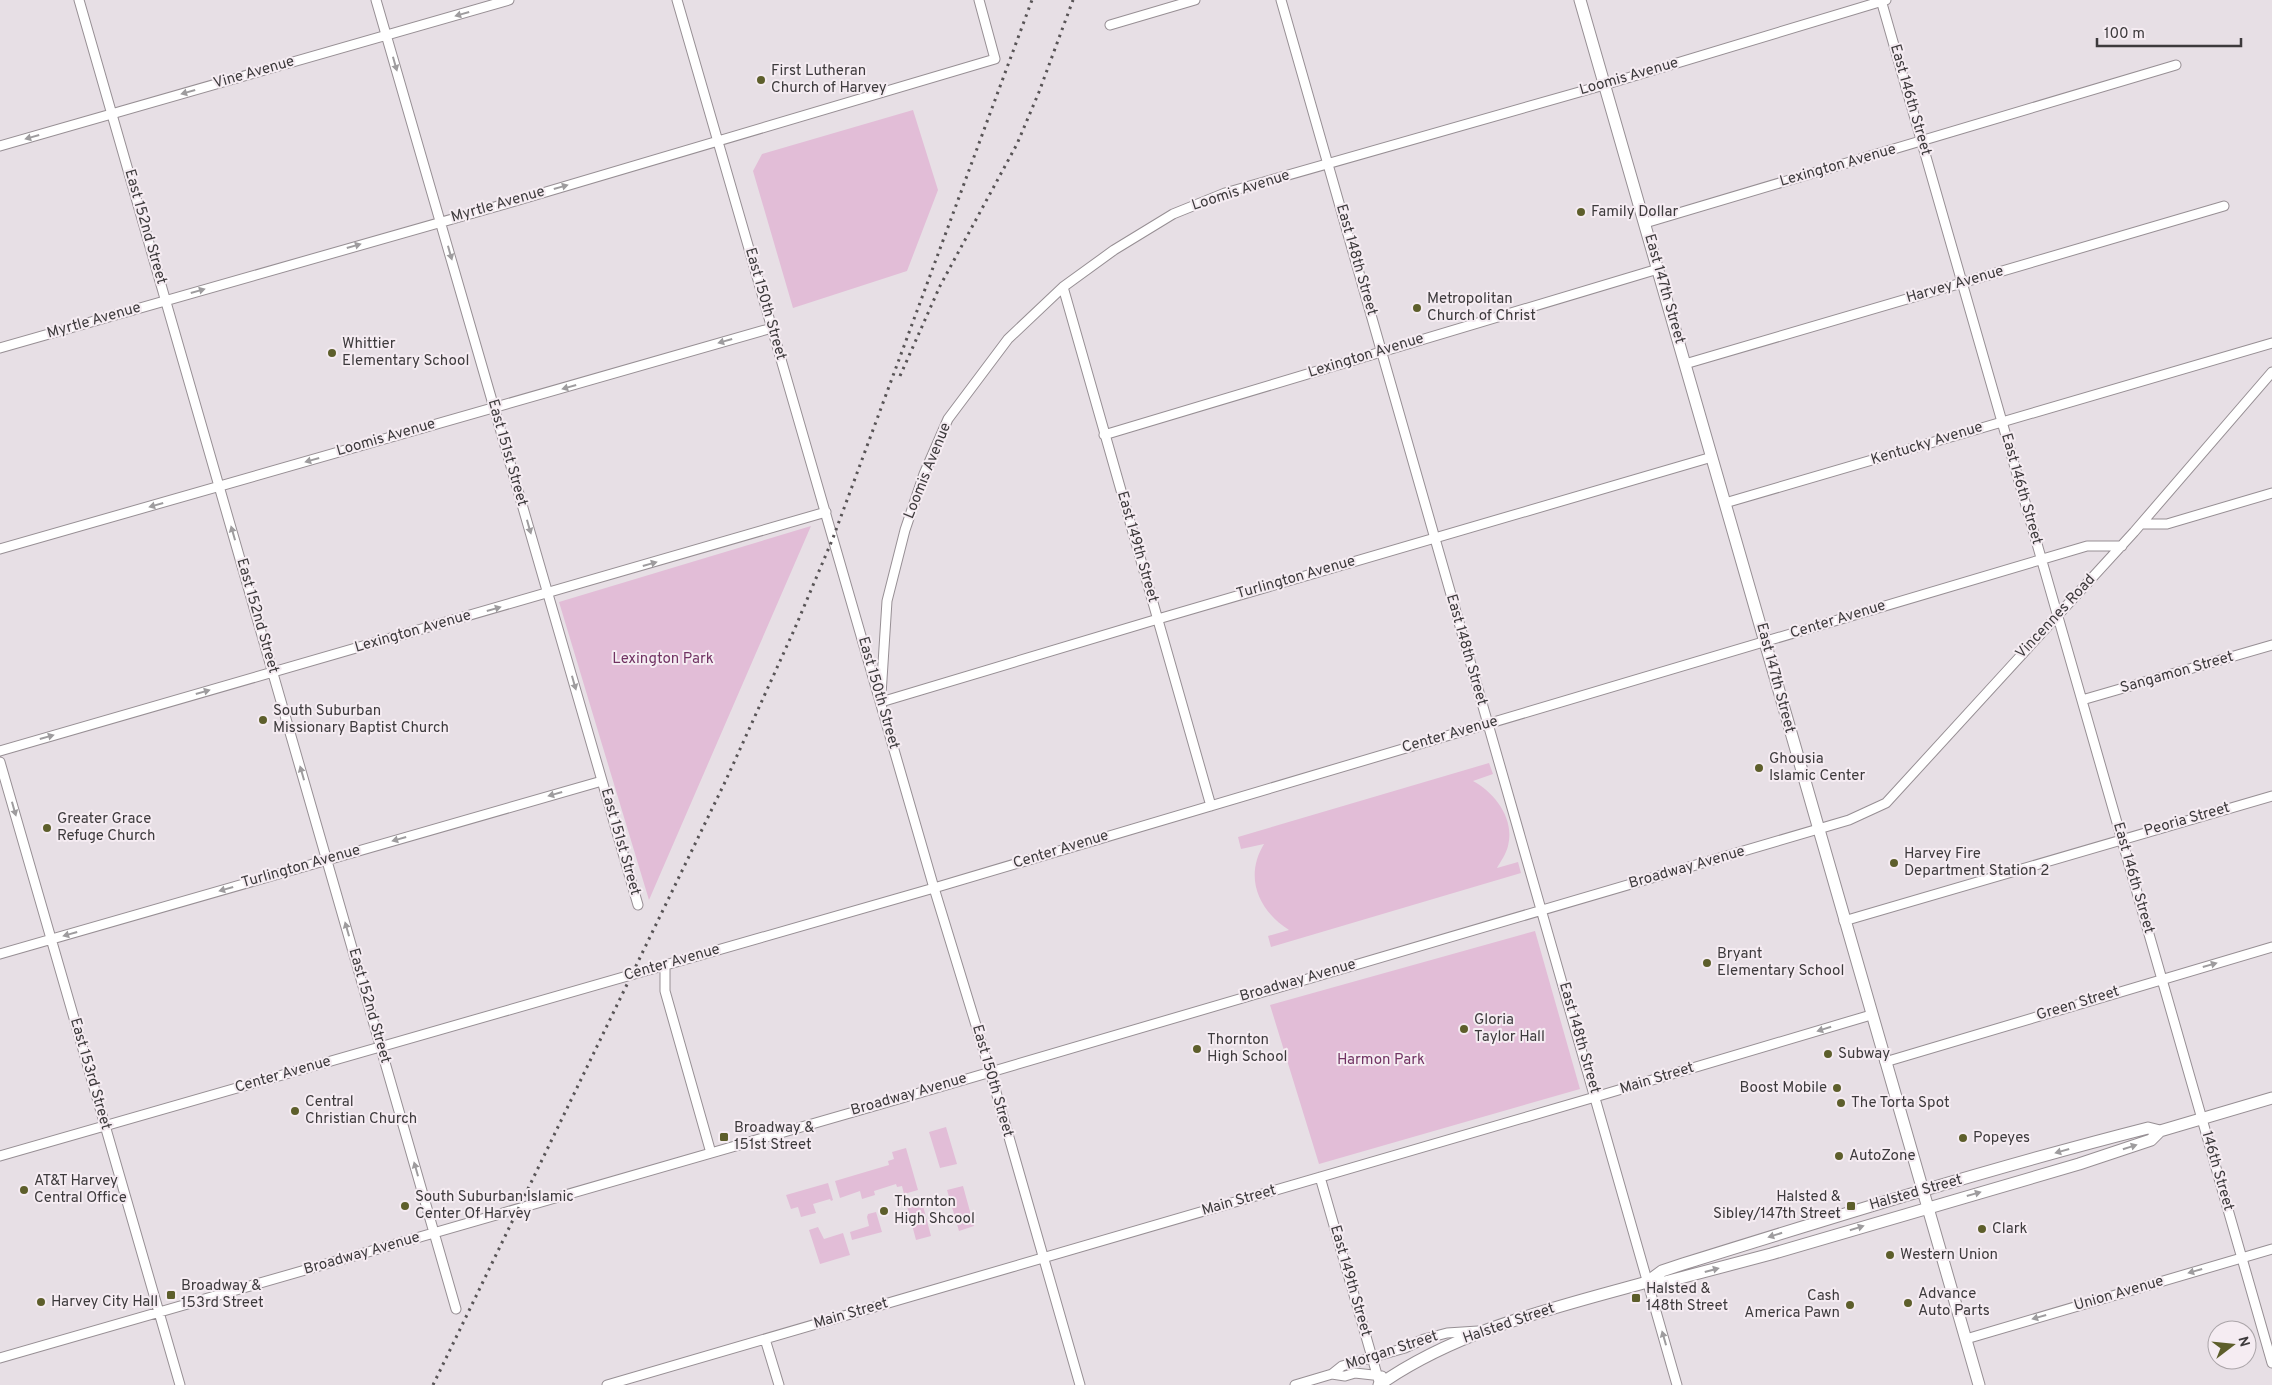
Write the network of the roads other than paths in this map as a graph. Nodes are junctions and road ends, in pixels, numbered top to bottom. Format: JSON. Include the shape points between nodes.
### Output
{"nodes":[{"id":1,"x":79,"y":0,"type":"edge"},
{"id":2,"x":376,"y":0,"type":"edge"},
{"id":3,"x":509,"y":0,"type":"edge"},
{"id":4,"x":677,"y":0,"type":"edge"},
{"id":5,"x":979,"y":0,"type":"edge"},
{"id":6,"x":1196,"y":0,"type":"edge"},
{"id":7,"x":1281,"y":0,"type":"edge"},
{"id":8,"x":1580,"y":0,"type":"edge"},
{"id":9,"x":1883,"y":0,"type":"edge"},
{"id":10,"x":1110,"y":25,"type":"dead end"},
{"id":11,"x":386,"y":35,"type":"junction"},
{"id":12,"x":2176,"y":66,"type":"dead end"},
{"id":13,"x":1604,"y":85,"type":"junction"},
{"id":14,"x":112,"y":114,"type":"junction"},
{"id":15,"x":718,"y":141,"type":"junction"},
{"id":16,"x":1921,"y":141,"type":"junction"},
{"id":17,"x":0,"y":146,"type":"edge"},
{"id":18,"x":1329,"y":164,"type":"junction"},
{"id":19,"x":2224,"y":206,"type":"dead end"},
{"id":20,"x":440,"y":221,"type":"junction"},
{"id":21,"x":1645,"y":223,"type":"junction"},
{"id":22,"x":1658,"y":269,"type":"junction"},
{"id":23,"x":1962,"y":282,"type":"junction"},
{"id":24,"x":1063,"y":288,"type":"junction"},
{"id":25,"x":166,"y":300,"type":"junction"},
{"id":26,"x":772,"y":328,"type":"junction"},
{"id":27,"x":2272,"y":342,"type":"edge"},
{"id":28,"x":0,"y":348,"type":"edge"},
{"id":29,"x":1382,"y":352,"type":"junction"},
{"id":30,"x":1685,"y":364,"type":"junction"},
{"id":31,"x":2272,"y":372,"type":"edge"},
{"id":32,"x":494,"y":407,"type":"junction"},
{"id":33,"x":2002,"y":421,"type":"junction"},
{"id":34,"x":1104,"y":435,"type":"junction"},
{"id":35,"x":1712,"y":457,"type":"junction"},
{"id":36,"x":220,"y":486,"type":"junction"},
{"id":37,"x":2272,"y":493,"type":"edge"},
{"id":38,"x":1725,"y":503,"type":"junction"},
{"id":39,"x":826,"y":512,"type":"junction"},
{"id":40,"x":2141,"y":524,"type":"junction"},
{"id":41,"x":1433,"y":538,"type":"junction"},
{"id":42,"x":2122,"y":546,"type":"junction"},
{"id":43,"x":0,"y":549,"type":"edge"},
{"id":44,"x":2042,"y":559,"type":"junction"},
{"id":45,"x":548,"y":593,"type":"junction"},
{"id":46,"x":2058,"y":616,"type":"junction"},
{"id":47,"x":1158,"y":619,"type":"junction"},
{"id":48,"x":1765,"y":642,"type":"junction"},
{"id":49,"x":2272,"y":645,"type":"edge"},
{"id":50,"x":273,"y":672,"type":"junction"},
{"id":51,"x":2082,"y":700,"type":"junction"},
{"id":52,"x":881,"y":702,"type":"junction"},
{"id":53,"x":1487,"y":724,"type":"junction"},
{"id":54,"x":0,"y":751,"type":"edge"},
{"id":55,"x":0,"y":762,"type":"edge"},
{"id":56,"x":602,"y":781,"type":"junction"},
{"id":57,"x":2272,"y":796,"type":"edge"},
{"id":58,"x":1211,"y":806,"type":"junction"},
{"id":59,"x":1817,"y":830,"type":"junction"},
{"id":60,"x":2122,"y":839,"type":"junction"},
{"id":61,"x":327,"y":860,"type":"junction"},
{"id":62,"x":934,"y":888,"type":"junction"},
{"id":63,"x":638,"y":906,"type":"dead end"},
{"id":64,"x":1542,"y":910,"type":"junction"},
{"id":65,"x":1844,"y":921,"type":"junction"},
{"id":66,"x":51,"y":939,"type":"junction"},
{"id":67,"x":2272,"y":947,"type":"edge"},
{"id":68,"x":0,"y":954,"type":"edge"},
{"id":69,"x":665,"y":965,"type":"junction"},
{"id":70,"x":2163,"y":978,"type":"junction"},
{"id":71,"x":1871,"y":1015,"type":"junction"},
{"id":72,"x":381,"y":1046,"type":"junction"},
{"id":73,"x":1885,"y":1062,"type":"junction"},
{"id":74,"x":990,"y":1071,"type":"junction"},
{"id":75,"x":1595,"y":1097,"type":"junction"},
{"id":76,"x":2272,"y":1098,"type":"edge"},
{"id":77,"x":2203,"y":1119,"type":"junction"},
{"id":78,"x":105,"y":1126,"type":"junction"},
{"id":79,"x":2160,"y":1131,"type":"junction"},
{"id":80,"x":711,"y":1153,"type":"junction"},
{"id":81,"x":0,"y":1156,"type":"edge"},
{"id":82,"x":1320,"y":1177,"type":"junction"},
{"id":83,"x":1922,"y":1191,"type":"junction"},
{"id":84,"x":1927,"y":1208,"type":"junction"},
{"id":85,"x":435,"y":1233,"type":"junction"},
{"id":86,"x":2272,"y":1249,"type":"edge"},
{"id":87,"x":1044,"y":1258,"type":"junction"},
{"id":88,"x":2242,"y":1258,"type":"junction"},
{"id":89,"x":1647,"y":1282,"type":"junction"},
{"id":90,"x":456,"y":1309,"type":"dead end"},
{"id":91,"x":159,"y":1313,"type":"junction"},
{"id":92,"x":1484,"y":1330,"type":"junction"},
{"id":93,"x":765,"y":1339,"type":"junction"},
{"id":94,"x":1966,"y":1339,"type":"junction"},
{"id":95,"x":1372,"y":1357,"type":"junction"},
{"id":96,"x":0,"y":1358,"type":"edge"},
{"id":97,"x":2272,"y":1363,"type":"edge"},
{"id":98,"x":1332,"y":1374,"type":"junction"},
{"id":99,"x":1379,"y":1383,"type":"edge"},
{"id":100,"x":180,"y":1385,"type":"edge"},
{"id":101,"x":607,"y":1385,"type":"edge"},
{"id":102,"x":779,"y":1385,"type":"edge"},
{"id":103,"x":1080,"y":1385,"type":"edge"},
{"id":104,"x":1295,"y":1385,"type":"edge"},
{"id":105,"x":1677,"y":1385,"type":"edge"},
{"id":106,"x":1979,"y":1385,"type":"edge"}],
"edges":[{"from":1,"to":14,"type":"street","name":"East 152nd Street"},
{"from":2,"to":11,"type":"street","name":"East 151st Street"},
{"from":3,"to":11,"type":"street","name":"Vine Avenue","one_way":true},
{"from":4,"to":15,"type":"street","name":"East 150th Street"},
{"from":5,"to":15,"type":"street","name":"Myrtle Avenue","via":[[995,59]]},
{"from":6,"to":10,"type":"street"},
{"from":7,"to":18,"type":"street","name":"East 148th Street"},
{"from":8,"to":13,"type":"main road","name":"East 147th Street"},
{"from":9,"to":13,"type":"street","name":"Loomis Avenue"},
{"from":9,"to":16,"type":"street","name":"East 146th Street"},
{"from":11,"to":14,"type":"street","name":"Vine Avenue","one_way":true},
{"from":11,"to":20,"type":"street","name":"East 151st Street","one_way":true},
{"from":12,"to":16,"type":"street","name":"Lexington Avenue"},
{"from":13,"to":18,"type":"street","name":"Loomis Avenue"},
{"from":13,"to":21,"type":"main road","name":"East 147th Street"},
{"from":14,"to":17,"type":"street","name":"Vine Avenue","one_way":true},
{"from":14,"to":25,"type":"street","name":"East 152nd Street"},
{"from":20,"to":15,"type":"street","name":"Myrtle Avenue","one_way":true},
{"from":15,"to":26,"type":"street","name":"East 150th Street"},
{"from":16,"to":21,"type":"street","name":"Lexington Avenue"},
{"from":16,"to":23,"type":"street","name":"East 146th Street"},
{"from":18,"to":24,"type":"street","name":"Loomis Avenue","via":[[1225,193],[1173,214],[1114,250]]},
{"from":18,"to":29,"type":"street","name":"East 148th Street"},
{"from":19,"to":23,"type":"street","name":"Harvey Avenue"},
{"from":25,"to":20,"type":"street","name":"Myrtle Avenue","one_way":true},
{"from":20,"to":32,"type":"street","name":"East 151st Street","one_way":true},
{"from":21,"to":22,"type":"main road","name":"East 147th Street"},
{"from":22,"to":29,"type":"street","name":"Lexington Avenue"},
{"from":22,"to":30,"type":"main road","name":"East 147th Street"},
{"from":23,"to":30,"type":"street","name":"Harvey Avenue"},
{"from":23,"to":33,"type":"street","name":"East 146th Street"},
{"from":24,"to":34,"type":"street","name":"East 149th Street"},
{"from":24,"to":52,"type":"street","name":"Loomis Avenue","via":[[1008,339],[948,419],[924,474],[905,530],[887,601]]},
{"from":25,"to":28,"type":"street","name":"Myrtle Avenue"},
{"from":25,"to":36,"type":"street","name":"East 152nd Street"},
{"from":26,"to":32,"type":"street","name":"Loomis Avenue","one_way":true},
{"from":26,"to":39,"type":"street","name":"East 150th Street"},
{"from":27,"to":33,"type":"street","name":"Kentucky Avenue"},
{"from":29,"to":34,"type":"street","name":"Lexington Avenue"},
{"from":29,"to":41,"type":"street","name":"East 148th Street"},
{"from":30,"to":35,"type":"main road","name":"East 147th Street"},
{"from":31,"to":40,"type":"street","name":"Vincennes Road"},
{"from":32,"to":36,"type":"street","name":"Loomis Avenue","one_way":true},
{"from":32,"to":45,"type":"street","name":"East 151st Street","one_way":true},
{"from":33,"to":38,"type":"street","name":"Kentucky Avenue"},
{"from":33,"to":44,"type":"street","name":"East 146th Street"},
{"from":34,"to":47,"type":"street","name":"East 149th Street"},
{"from":35,"to":38,"type":"main road","name":"East 147th Street"},
{"from":35,"to":41,"type":"street","name":"Turlington Avenue"},
{"from":36,"to":43,"type":"street","name":"Loomis Avenue","one_way":true},
{"from":50,"to":36,"type":"street","name":"East 152nd Street","one_way":true},
{"from":37,"to":40,"type":"street","via":[[2167,524]]},
{"from":38,"to":48,"type":"main road","name":"East 147th Street"},
{"from":45,"to":39,"type":"street","name":"Lexington Avenue","one_way":true},
{"from":39,"to":52,"type":"street","name":"East 150th Street"},
{"from":40,"to":42,"type":"street","name":"Vincennes Road"},
{"from":41,"to":47,"type":"street","name":"Turlington Avenue"},
{"from":41,"to":53,"type":"street","name":"East 148th Street"},
{"from":42,"to":44,"type":"street","name":"Center Avenue","via":[[2087,546]]},
{"from":42,"to":46,"type":"street","name":"Vincennes Road"},
{"from":44,"to":46,"type":"street","name":"East 146th Street"},
{"from":44,"to":48,"type":"street","name":"Center Avenue"},
{"from":50,"to":45,"type":"street","name":"Lexington Avenue","one_way":true},
{"from":45,"to":56,"type":"street","name":"East 151st Street","one_way":true},
{"from":46,"to":51,"type":"street","name":"East 146th Street"},
{"from":46,"to":59,"type":"street","name":"Vincennes Road","via":[[1886,803],[1850,820]]},
{"from":47,"to":52,"type":"street","name":"Turlington Avenue"},
{"from":47,"to":58,"type":"street","name":"East 149th Street"},
{"from":48,"to":53,"type":"street","name":"Center Avenue"},
{"from":48,"to":59,"type":"main road","name":"East 147th Street"},
{"from":49,"to":51,"type":"street","name":"Sangamon Street"},
{"from":54,"to":50,"type":"street","name":"Lexington Avenue","one_way":true},
{"from":61,"to":50,"type":"street","name":"East 152nd Street","one_way":true},
{"from":51,"to":60,"type":"street","name":"East 146th Street"},
{"from":52,"to":62,"type":"street","name":"East 150th Street"},
{"from":53,"to":58,"type":"street","name":"Center Avenue"},
{"from":53,"to":64,"type":"street","name":"East 148th Street"},
{"from":55,"to":66,"type":"street","name":"East 153rd Street","one_way":true},
{"from":56,"to":61,"type":"street","name":"Turlington Avenue","one_way":true},
{"from":56,"to":63,"type":"street","name":"East 151st Street"},
{"from":57,"to":60,"type":"street","name":"Peoria Street"},
{"from":58,"to":62,"type":"street","name":"Center Avenue"},
{"from":59,"to":64,"type":"street","name":"Broadway Avenue"},
{"from":59,"to":65,"type":"main road","name":"East 147th Street"},
{"from":60,"to":65,"type":"street","name":"Peoria Street"},
{"from":60,"to":70,"type":"street","name":"East 146th Street"},
{"from":61,"to":66,"type":"street","name":"Turlington Avenue","one_way":true},
{"from":72,"to":61,"type":"street","name":"East 152nd Street","one_way":true},
{"from":62,"to":69,"type":"street","name":"Center Avenue"},
{"from":62,"to":74,"type":"street","name":"East 150th Street"},
{"from":64,"to":74,"type":"street","name":"Broadway Avenue"},
{"from":64,"to":75,"type":"street","name":"East 148th Street"},
{"from":65,"to":71,"type":"main road","name":"East 147th Street"},
{"from":66,"to":68,"type":"street","name":"Turlington Avenue"},
{"from":66,"to":78,"type":"street","name":"East 153rd Street"},
{"from":70,"to":67,"type":"street","name":"Green Street","one_way":true},
{"from":69,"to":72,"type":"street","name":"Center Avenue"},
{"from":69,"to":80,"type":"street","via":[[665,991]]},
{"from":70,"to":73,"type":"street","name":"Green Street"},
{"from":70,"to":77,"type":"street","name":"146th Street"},
{"from":71,"to":73,"type":"main road","name":"East 147th Street"},
{"from":71,"to":75,"type":"street","name":"Main Street","one_way":true},
{"from":72,"to":78,"type":"street","name":"Center Avenue"},
{"from":85,"to":72,"type":"street","name":"East 152nd Street","one_way":true},
{"from":73,"to":83,"type":"main road","name":"East 147th Street"},
{"from":74,"to":80,"type":"street","name":"Broadway Avenue"},
{"from":74,"to":87,"type":"street","name":"East 150th Street"},
{"from":75,"to":82,"type":"street","name":"Main Street"},
{"from":75,"to":89,"type":"street","name":"East 148th Street"},
{"from":76,"to":77,"type":"main road","name":"Halsted Street"},
{"from":77,"to":79,"type":"main road","name":"Halsted Street"},
{"from":77,"to":88,"type":"street","name":"146th Street"},
{"from":78,"to":81,"type":"street","name":"Center Avenue"},
{"from":78,"to":91,"type":"street","name":"East 153rd Street"},
{"from":79,"to":83,"type":"main road","name":"Halsted Street","one_way":true,"via":[[2140,1130]]},
{"from":84,"to":79,"type":"main road","name":"Halsted Street","one_way":true,"via":[[2145,1142]]},
{"from":80,"to":85,"type":"street","name":"Broadway Avenue"},
{"from":82,"to":87,"type":"street","name":"Main Street"},
{"from":82,"to":95,"type":"street","name":"East 149th Street"},
{"from":83,"to":84,"type":"main road","name":"East 147th Street"},
{"from":83,"to":89,"type":"main road","name":"Halsted Street","one_way":true,"via":[[1682,1264],[1662,1271]]},
{"from":89,"to":84,"type":"main road","name":"Halsted Street","one_way":true,"via":[[1665,1282],[1771,1254]]},
{"from":84,"to":94,"type":"main road","name":"East 147th Street"},
{"from":85,"to":90,"type":"street","name":"East 152nd Street"},
{"from":85,"to":91,"type":"street","name":"Broadway Avenue"},
{"from":86,"to":88,"type":"street","name":"Union Avenue"},
{"from":87,"to":93,"type":"street","name":"Main Street"},
{"from":87,"to":103,"type":"street","name":"East 150th Street"},
{"from":88,"to":94,"type":"street","name":"Union Avenue","one_way":true},
{"from":88,"to":97,"type":"street","name":"146th Street"},
{"from":89,"to":92,"type":"main road","name":"Halsted Street"},
{"from":105,"to":89,"type":"street","name":"East 148th Street","one_way":true},
{"from":91,"to":96,"type":"street","name":"Broadway Avenue"},
{"from":91,"to":100,"type":"street","name":"East 153rd Street"},
{"from":92,"to":95,"type":"street","name":"Morgan Street","via":[[1447,1333]]},
{"from":92,"to":99,"type":"main road","name":"Halsted Street","via":[[1442,1348]]},
{"from":93,"to":101,"type":"street","name":"Main Street"},
{"from":93,"to":102,"type":"street"},
{"from":94,"to":106,"type":"main road","name":"East 147th Street"},
{"from":95,"to":98,"type":"street","name":"Morgan Street","via":[[1342,1366]]},
{"from":95,"to":99,"type":"street","name":"East 149th Street"},
{"from":98,"to":99,"type":"street","name":"Morgan Street","via":[[1345,1376],[1355,1373]]},
{"from":98,"to":104,"type":"street","name":"Morgan Street"}]}
